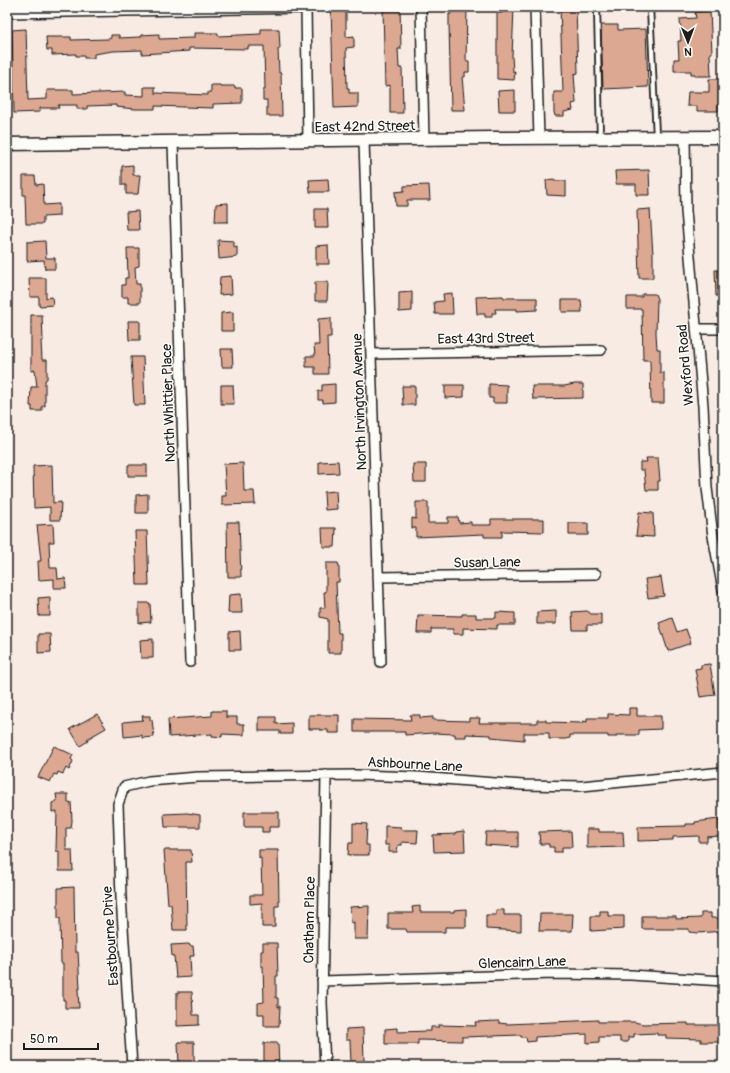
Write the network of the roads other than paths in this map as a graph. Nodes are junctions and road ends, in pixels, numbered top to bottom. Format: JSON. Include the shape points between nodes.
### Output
{"nodes":[{"id":1,"x":421,"y":7,"type":"edge"},
{"id":2,"x":535,"y":7,"type":"edge"},
{"id":3,"x":597,"y":7,"type":"edge"},
{"id":4,"x":650,"y":7,"type":"edge"},
{"id":5,"x":306,"y":8,"type":"edge"},
{"id":6,"x":7,"y":14,"type":"edge"},
{"id":7,"x":723,"y":137,"type":"edge"},
{"id":8,"x":539,"y":138,"type":"junction"},
{"id":9,"x":600,"y":138,"type":"junction"},
{"id":10,"x":656,"y":138,"type":"junction"},
{"id":11,"x":685,"y":138,"type":"junction"},
{"id":12,"x":424,"y":140,"type":"junction"},
{"id":13,"x":308,"y":141,"type":"junction"},
{"id":14,"x":364,"y":141,"type":"junction"},
{"id":15,"x":173,"y":142,"type":"junction"},
{"id":16,"x":7,"y":144,"type":"edge"},
{"id":17,"x":696,"y":329,"type":"junction"},
{"id":18,"x":723,"y":329,"type":"edge"},
{"id":19,"x":601,"y":350,"type":"dead end"},
{"id":20,"x":371,"y":354,"type":"junction"},
{"id":21,"x":720,"y":564,"type":"edge"},
{"id":22,"x":596,"y":574,"type":"dead end"},
{"id":23,"x":378,"y":577,"type":"junction"},
{"id":24,"x":723,"y":590,"type":"edge"},
{"id":25,"x":190,"y":662,"type":"dead end"},
{"id":26,"x":381,"y":662,"type":"dead end"},
{"id":27,"x":723,"y":772,"type":"edge"},
{"id":28,"x":326,"y":775,"type":"junction"},
{"id":29,"x":118,"y":804,"type":"joint"},
{"id":30,"x":322,"y":981,"type":"junction"},
{"id":31,"x":723,"y":981,"type":"edge"},
{"id":32,"x":132,"y":1066,"type":"edge"},
{"id":33,"x":325,"y":1066,"type":"edge"}],
"edges":[{"from":1,"to":12,"type":"street"},
{"from":2,"to":8,"type":"street"},
{"from":3,"to":9,"type":"lane"},
{"from":4,"to":10,"type":"lane"},
{"from":5,"to":6,"type":"street"},
{"from":5,"to":13,"type":"street"},
{"from":7,"to":11,"type":"street","name":"East 42nd Street"},
{"from":8,"to":9,"type":"street","name":"East 42nd Street"},
{"from":8,"to":12,"type":"street","name":"East 42nd Street"},
{"from":9,"to":10,"type":"street","name":"East 42nd Street"},
{"from":10,"to":11,"type":"street","name":"East 42nd Street"},
{"from":11,"to":17,"type":"street","name":"Wexford Road","via":[[686,211]]},
{"from":12,"to":14,"type":"street","name":"East 42nd Street"},
{"from":13,"to":14,"type":"street","name":"East 42nd Street"},
{"from":13,"to":15,"type":"street","name":"East 42nd Street"},
{"from":14,"to":20,"type":"street","name":"North Irvington Avenue"},
{"from":15,"to":16,"type":"street","name":"East 42nd Street"},
{"from":15,"to":25,"type":"street","name":"North Whittier Place"},
{"from":17,"to":18,"type":"street"},
{"from":17,"to":21,"type":"street","name":"Wexford Road","via":[[707,488]]},
{"from":19,"to":20,"type":"street","name":"East 43rd Street"},
{"from":20,"to":23,"type":"street","name":"North Irvington Avenue"},
{"from":21,"to":24,"type":"street","name":"Wexford Road"},
{"from":22,"to":23,"type":"street","name":"Susan Lane"},
{"from":23,"to":26,"type":"street","name":"North Irvington Avenue"},
{"from":27,"to":28,"type":"street","name":"Ashbourne Lane","via":[[582,786],[523,785],[417,776]]},
{"from":28,"to":29,"type":"street","name":"Ashbourne Lane","via":[[198,776],[148,781],[124,787]]},
{"from":28,"to":30,"type":"street","name":"Chatham Place"},
{"from":29,"to":32,"type":"street","name":"Eastbourne Drive"},
{"from":30,"to":31,"type":"street","name":"Glencairn Lane","via":[[554,974],[631,975]]},
{"from":30,"to":33,"type":"street","name":"Chatham Place"}]}
